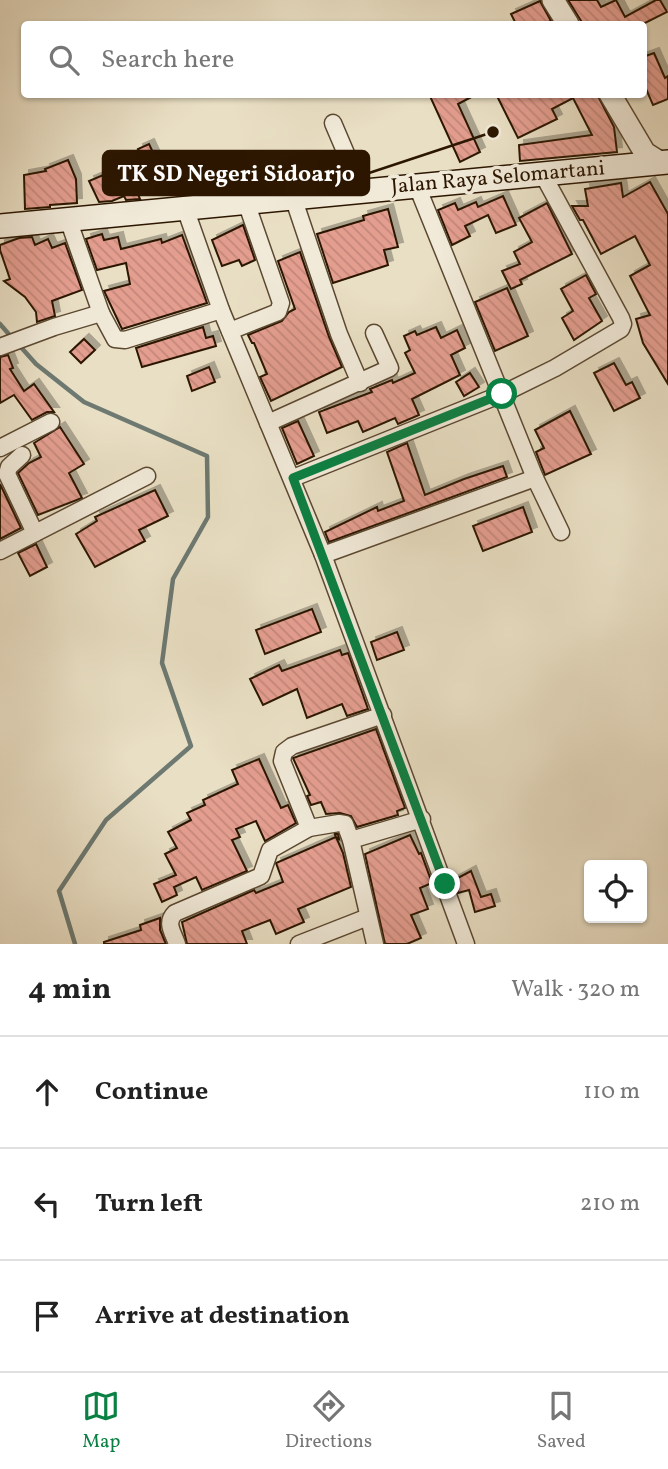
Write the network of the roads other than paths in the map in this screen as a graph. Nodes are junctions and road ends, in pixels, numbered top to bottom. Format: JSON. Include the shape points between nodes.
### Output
{"nodes":[{"id":1,"x":553,"y":0,"type":"edge"},
{"id":2,"x":566,"y":21,"type":"edge"},
{"id":3,"x":612,"y":98,"type":"edge"},
{"id":4,"x":333,"y":123,"type":"dead end"},
{"id":5,"x":666,"y":167,"type":"edge"},
{"id":6,"x":542,"y":173,"type":"junction"},
{"id":7,"x":417,"y":186,"type":"junction"},
{"id":8,"x":362,"y":191,"type":"junction"},
{"id":9,"x":293,"y":197,"type":"junction"},
{"id":10,"x":246,"y":202,"type":"junction"},
{"id":11,"x":186,"y":208,"type":"junction"},
{"id":12,"x":68,"y":219,"type":"junction"},
{"id":13,"x":0,"y":226,"type":"edge"},
{"id":14,"x":222,"y":310,"type":"junction"},
{"id":15,"x":101,"y":313,"type":"junction"},
{"id":16,"x":230,"y":331,"type":"junction"},
{"id":17,"x":374,"y":333,"type":"dead end"},
{"id":18,"x":0,"y":346,"type":"edge"},
{"id":19,"x":360,"y":383,"type":"junction"},
{"id":20,"x":502,"y":394,"type":"junction"},
{"id":21,"x":51,"y":422,"type":"dead end"},
{"id":22,"x":268,"y":423,"type":"junction"},
{"id":23,"x":0,"y":448,"type":"edge"},
{"id":24,"x":22,"y":455,"type":"dead end"},
{"id":25,"x":147,"y":475,"type":"dead end"},
{"id":26,"x":293,"y":478,"type":"junction"},
{"id":27,"x":535,"y":478,"type":"junction"},
{"id":28,"x":35,"y":533,"type":"junction"},
{"id":29,"x":561,"y":533,"type":"dead end"},
{"id":30,"x":0,"y":551,"type":"edge"},
{"id":31,"x":323,"y":555,"type":"junction"},
{"id":32,"x":383,"y":715,"type":"junction"},
{"id":33,"x":422,"y":819,"type":"junction"},
{"id":34,"x":309,"y":828,"type":"junction"},
{"id":35,"x":351,"y":840,"type":"junction"},
{"id":36,"x":368,"y":917,"type":"junction"},
{"id":37,"x":177,"y":944,"type":"edge"},
{"id":38,"x":299,"y":944,"type":"edge"},
{"id":39,"x":375,"y":944,"type":"edge"},
{"id":40,"x":466,"y":944,"type":"edge"}],
"edges":[{"from":1,"to":2,"type":"street"},
{"from":3,"to":5,"type":"street","via":[[645,153]]},
{"from":4,"to":8,"type":"street"},
{"from":5,"to":6,"type":"main road","name":"Jalan Raya Selomartani"},
{"from":6,"to":7,"type":"main road","name":"Jalan Raya Selomartani"},
{"from":6,"to":20,"type":"street","via":[[623,324],[577,355]]},
{"from":7,"to":8,"type":"main road","name":"Jalan Raya Selomartani"},
{"from":7,"to":20,"type":"street"},
{"from":8,"to":9,"type":"main road","name":"Jalan Raya Selomartani"},
{"from":9,"to":10,"type":"main road","name":"Jalan Raya Selomartani"},
{"from":9,"to":19,"type":"street"},
{"from":10,"to":11,"type":"main road","name":"Jalan Raya Selomartani"},
{"from":10,"to":16,"type":"street","via":[[281,303],[278,312]]},
{"from":11,"to":12,"type":"main road","name":"Jalan Raya Selomartani"},
{"from":11,"to":14,"type":"street"},
{"from":12,"to":13,"type":"main road","name":"Jalan Raya Selomartani"},
{"from":12,"to":15,"type":"street"},
{"from":14,"to":15,"type":"street","via":[[125,340],[115,339]]},
{"from":14,"to":16,"type":"street"},
{"from":15,"to":18,"type":"street"},
{"from":16,"to":22,"type":"street"},
{"from":17,"to":19,"type":"street","via":[[390,368]]},
{"from":19,"to":22,"type":"street"},
{"from":20,"to":26,"type":"street"},
{"from":20,"to":27,"type":"street"},
{"from":21,"to":23,"type":"street"},
{"from":22,"to":26,"type":"street"},
{"from":24,"to":28,"type":"street","via":[[7,474]]},
{"from":25,"to":28,"type":"street"},
{"from":26,"to":31,"type":"street"},
{"from":27,"to":29,"type":"street"},
{"from":27,"to":31,"type":"street"},
{"from":28,"to":30,"type":"street"},
{"from":31,"to":32,"type":"street"},
{"from":32,"to":33,"type":"street"},
{"from":32,"to":34,"type":"street","via":[[284,752],[284,768]]},
{"from":33,"to":35,"type":"street"},
{"from":33,"to":40,"type":"street"},
{"from":34,"to":35,"type":"street","via":[[342,823]]},
{"from":34,"to":37,"type":"street","via":[[270,850],[261,876],[175,913],[169,923]]},
{"from":35,"to":36,"type":"street"},
{"from":36,"to":38,"type":"street"},
{"from":36,"to":39,"type":"street"}]}
